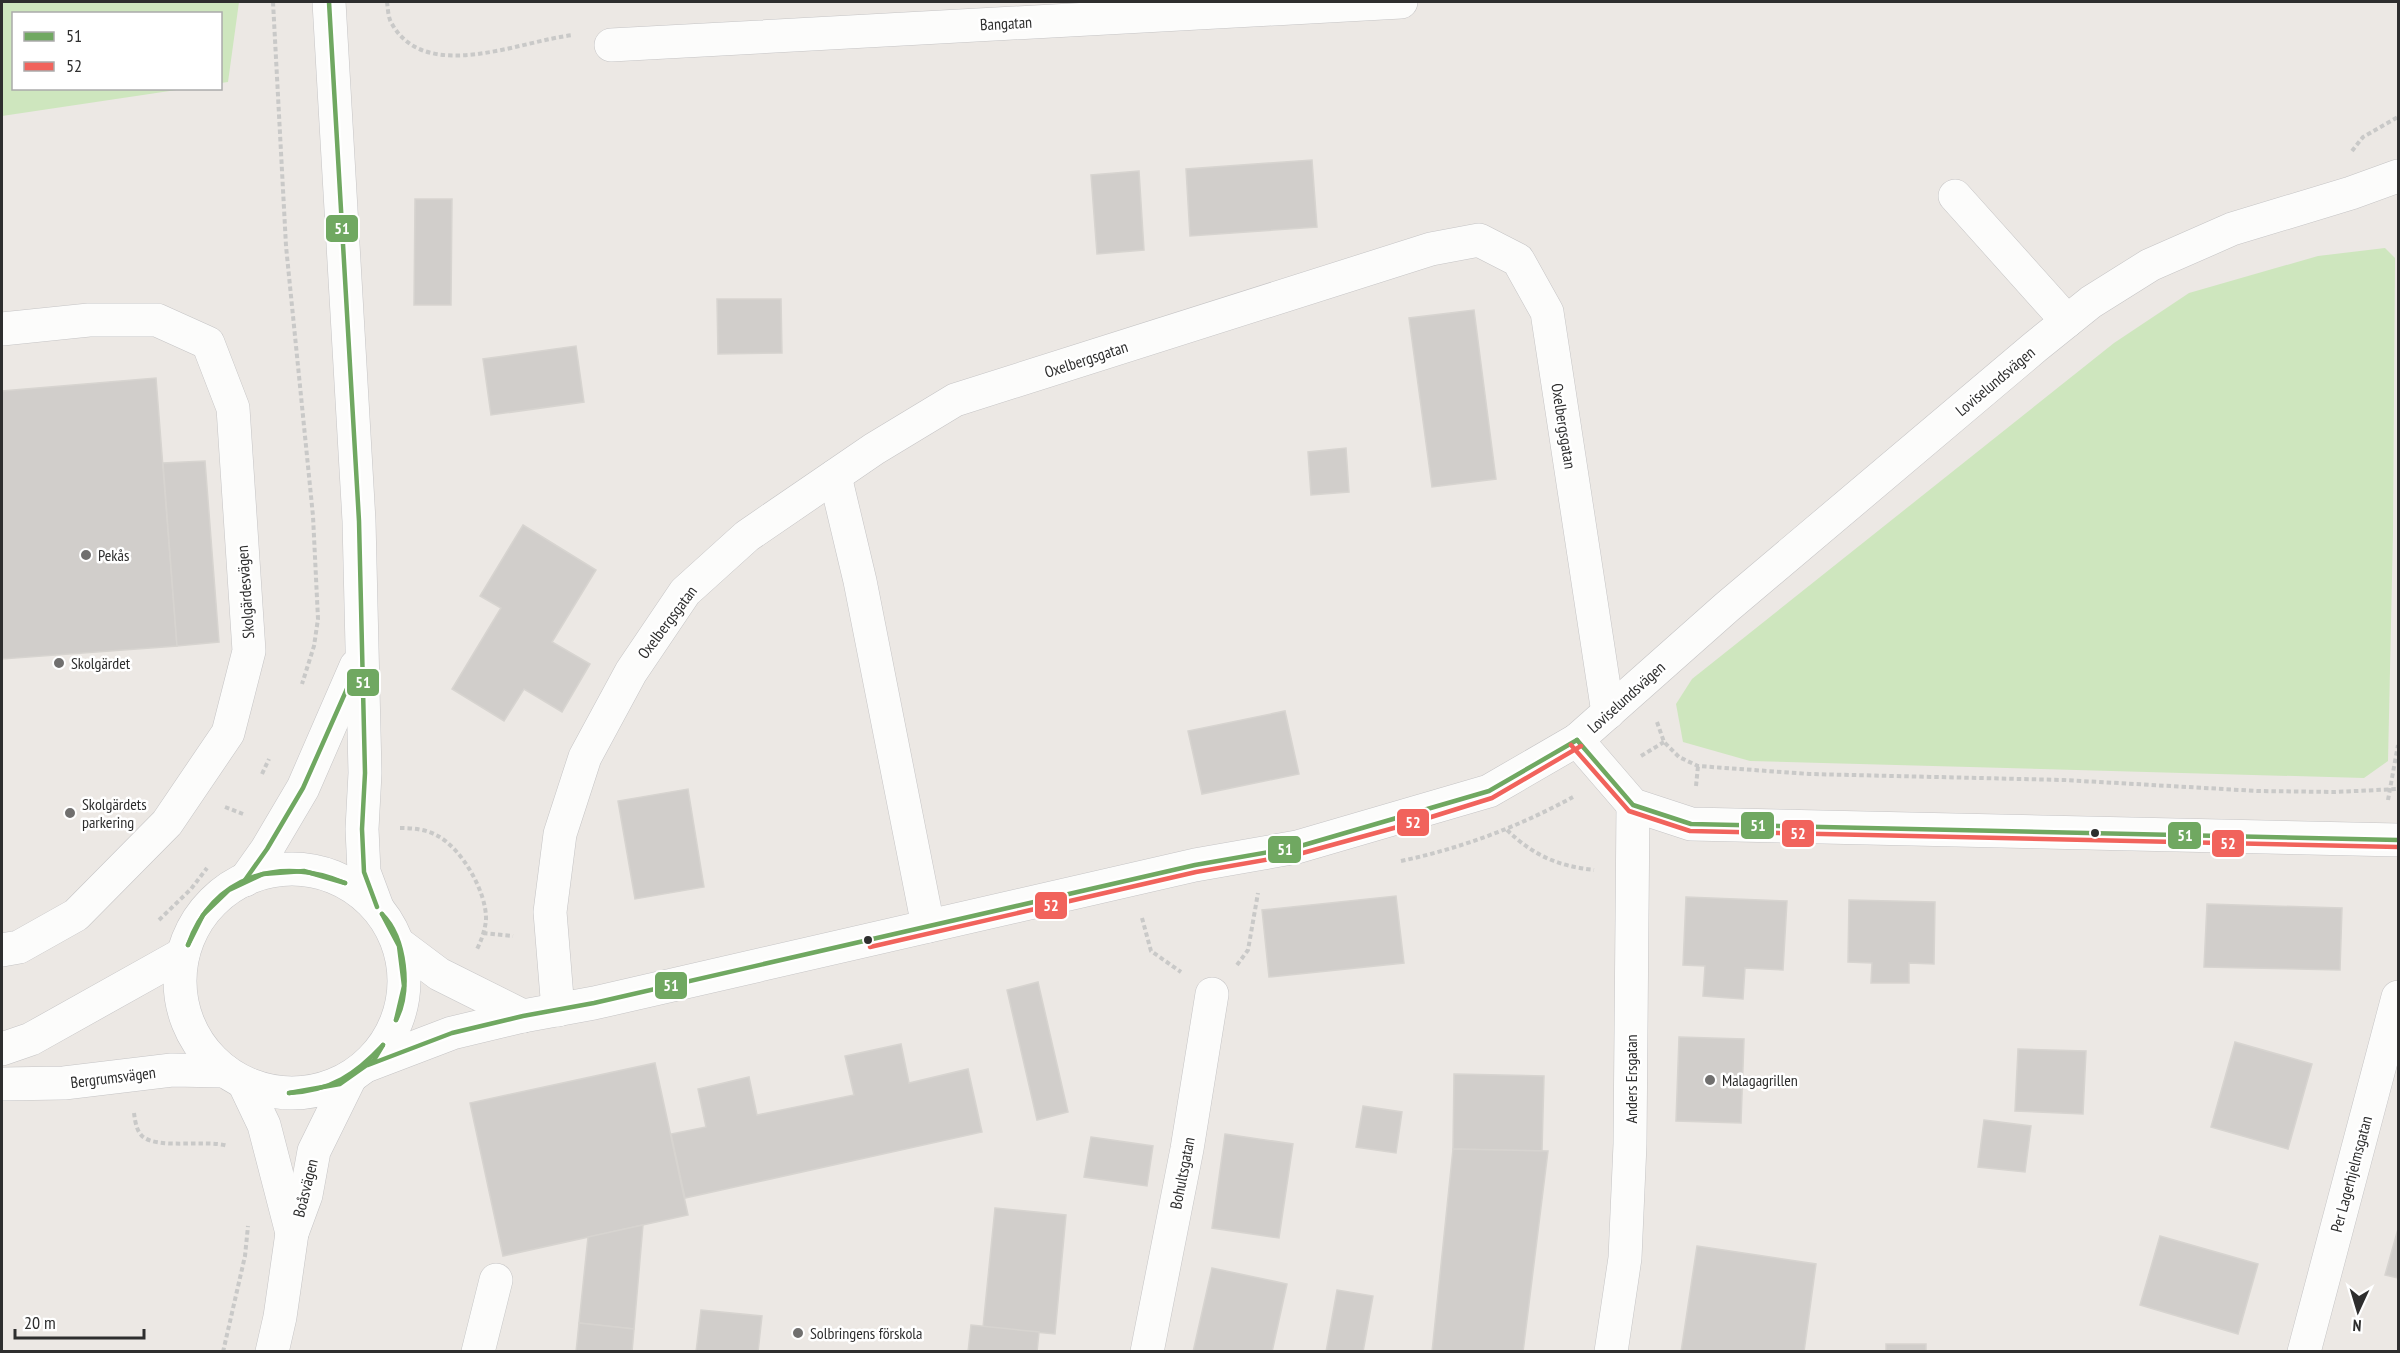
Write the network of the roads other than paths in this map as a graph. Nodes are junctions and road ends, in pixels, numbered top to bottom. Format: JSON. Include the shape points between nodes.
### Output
{"nodes":[{"id":1,"x":329,"y":2,"type":"edge"},
{"id":2,"x":1401,"y":2,"type":"edge"},
{"id":3,"x":611,"y":45,"type":"road end"},
{"id":4,"x":2398,"y":176,"type":"edge"},
{"id":5,"x":1954,"y":196,"type":"dead end"},
{"id":6,"x":2067,"y":321,"type":"junction"},
{"id":7,"x":2,"y":329,"type":"edge"},
{"id":8,"x":835,"y":476,"type":"junction"},
{"id":9,"x":361,"y":656,"type":"junction"},
{"id":10,"x":1608,"y":713,"type":"junction"},
{"id":11,"x":1577,"y":740,"type":"junction"},
{"id":12,"x":1633,"y":805,"type":"junction"},
{"id":13,"x":2392,"y":840,"type":"edge"},
{"id":14,"x":245,"y":880,"type":"junction"},
{"id":15,"x":377,"y":907,"type":"junction"},
{"id":16,"x":928,"y":926,"type":"junction"},
{"id":17,"x":399,"y":944,"type":"junction"},
{"id":18,"x":2,"y":950,"type":"edge"},
{"id":19,"x":183,"y":954,"type":"junction"},
{"id":20,"x":1212,"y":994,"type":"road end"},
{"id":21,"x":2398,"y":997,"type":"edge"},
{"id":22,"x":558,"y":1010,"type":"junction"},
{"id":23,"x":523,"y":1016,"type":"junction"},
{"id":24,"x":2,"y":1049,"type":"edge"},
{"id":25,"x":359,"y":1071,"type":"junction"},
{"id":26,"x":234,"y":1077,"type":"junction"},
{"id":27,"x":2,"y":1084,"type":"edge"},
{"id":28,"x":292,"y":1233,"type":"junction"},
{"id":29,"x":496,"y":1280,"type":"dead end"},
{"id":30,"x":272,"y":1352,"type":"edge"},
{"id":31,"x":478,"y":1352,"type":"edge"},
{"id":32,"x":1147,"y":1352,"type":"edge"},
{"id":33,"x":1611,"y":1352,"type":"edge"},
{"id":34,"x":2304,"y":1352,"type":"edge"}],
"edges":[{"from":1,"to":9,"type":"street","via":[[359,521]]},
{"from":2,"to":3,"type":"street","name":"Bangatan"},
{"from":4,"to":6,"type":"street","name":"Loviselundsvägen","via":[[2211,238],[2150,265]]},
{"from":5,"to":6,"type":"street"},
{"from":6,"to":10,"type":"street","name":"Loviselundsvägen"},
{"from":7,"to":18,"type":"street","name":"Skolgärdesvägen","via":[[88,320],[157,320],[208,343],[233,408],[249,651],[228,733],[167,823],[76,915],[19,947]]},
{"from":8,"to":10,"type":"street","name":"Oxelbergsgatan","via":[[955,400],[1431,249],[1479,240],[1518,260],[1547,312]]},
{"from":8,"to":16,"type":"street","via":[[860,582]]},
{"from":8,"to":22,"type":"street","name":"Oxelbergsgatan","via":[[747,536],[686,592],[631,672],[585,756],[560,834],[550,912]]},
{"from":9,"to":14,"type":"street","via":[[303,788]]},
{"from":9,"to":15,"type":"street","via":[[364,872]]},
{"from":10,"to":11,"type":"street","name":"Loviselundsvägen"},
{"from":11,"to":12,"type":"street"},
{"from":11,"to":16,"type":"street","name":"Loviselundsvägen","via":[[1489,791],[1410,816],[1297,848],[1195,865]]},
{"from":12,"to":13,"type":"street","via":[[1691,824]]},
{"from":12,"to":33,"type":"street","name":"Anders Ersgatan","via":[[1630,1155],[1625,1258]]},
{"from":14,"to":15,"type":"street","via":[[277,870],[308,871],[342,880]]},
{"from":14,"to":19,"type":"street","via":[[203,914]]},
{"from":15,"to":17,"type":"street"},
{"from":16,"to":22,"type":"street","name":"Loviselundsvägen"},
{"from":17,"to":23,"type":"street","via":[[439,974]]},
{"from":17,"to":25,"type":"street","name":"Boåsvägen","via":[[405,988],[402,1010],[388,1039]]},
{"from":19,"to":24,"type":"street","via":[[31,1039]]},
{"from":19,"to":26,"type":"street","via":[[181,997],[186,1019],[209,1057]]},
{"from":20,"to":32,"type":"street","name":"Bohultsgatan","via":[[1187,1149]]},
{"from":21,"to":34,"type":"street","name":"Per Lagerhjelmsgatan"},
{"from":22,"to":23,"type":"street","name":"Loviselundsvägen"},
{"from":23,"to":25,"type":"street","name":"Loviselundsvägen","via":[[452,1033]]},
{"from":25,"to":26,"type":"street","name":"Loviselundsvägen","via":[[330,1088],[295,1094],[268,1091]]},
{"from":25,"to":28,"type":"street","name":"Boåsvägen","via":[[314,1151],[306,1195]]},
{"from":26,"to":27,"type":"street","name":"Bergrumsvägen","via":[[172,1070],[64,1083]]},
{"from":26,"to":28,"type":"street","name":"Boåsvägen","via":[[264,1125]]},
{"from":28,"to":30,"type":"street","name":"Boåsvägen"},
{"from":29,"to":31,"type":"street"}]}
